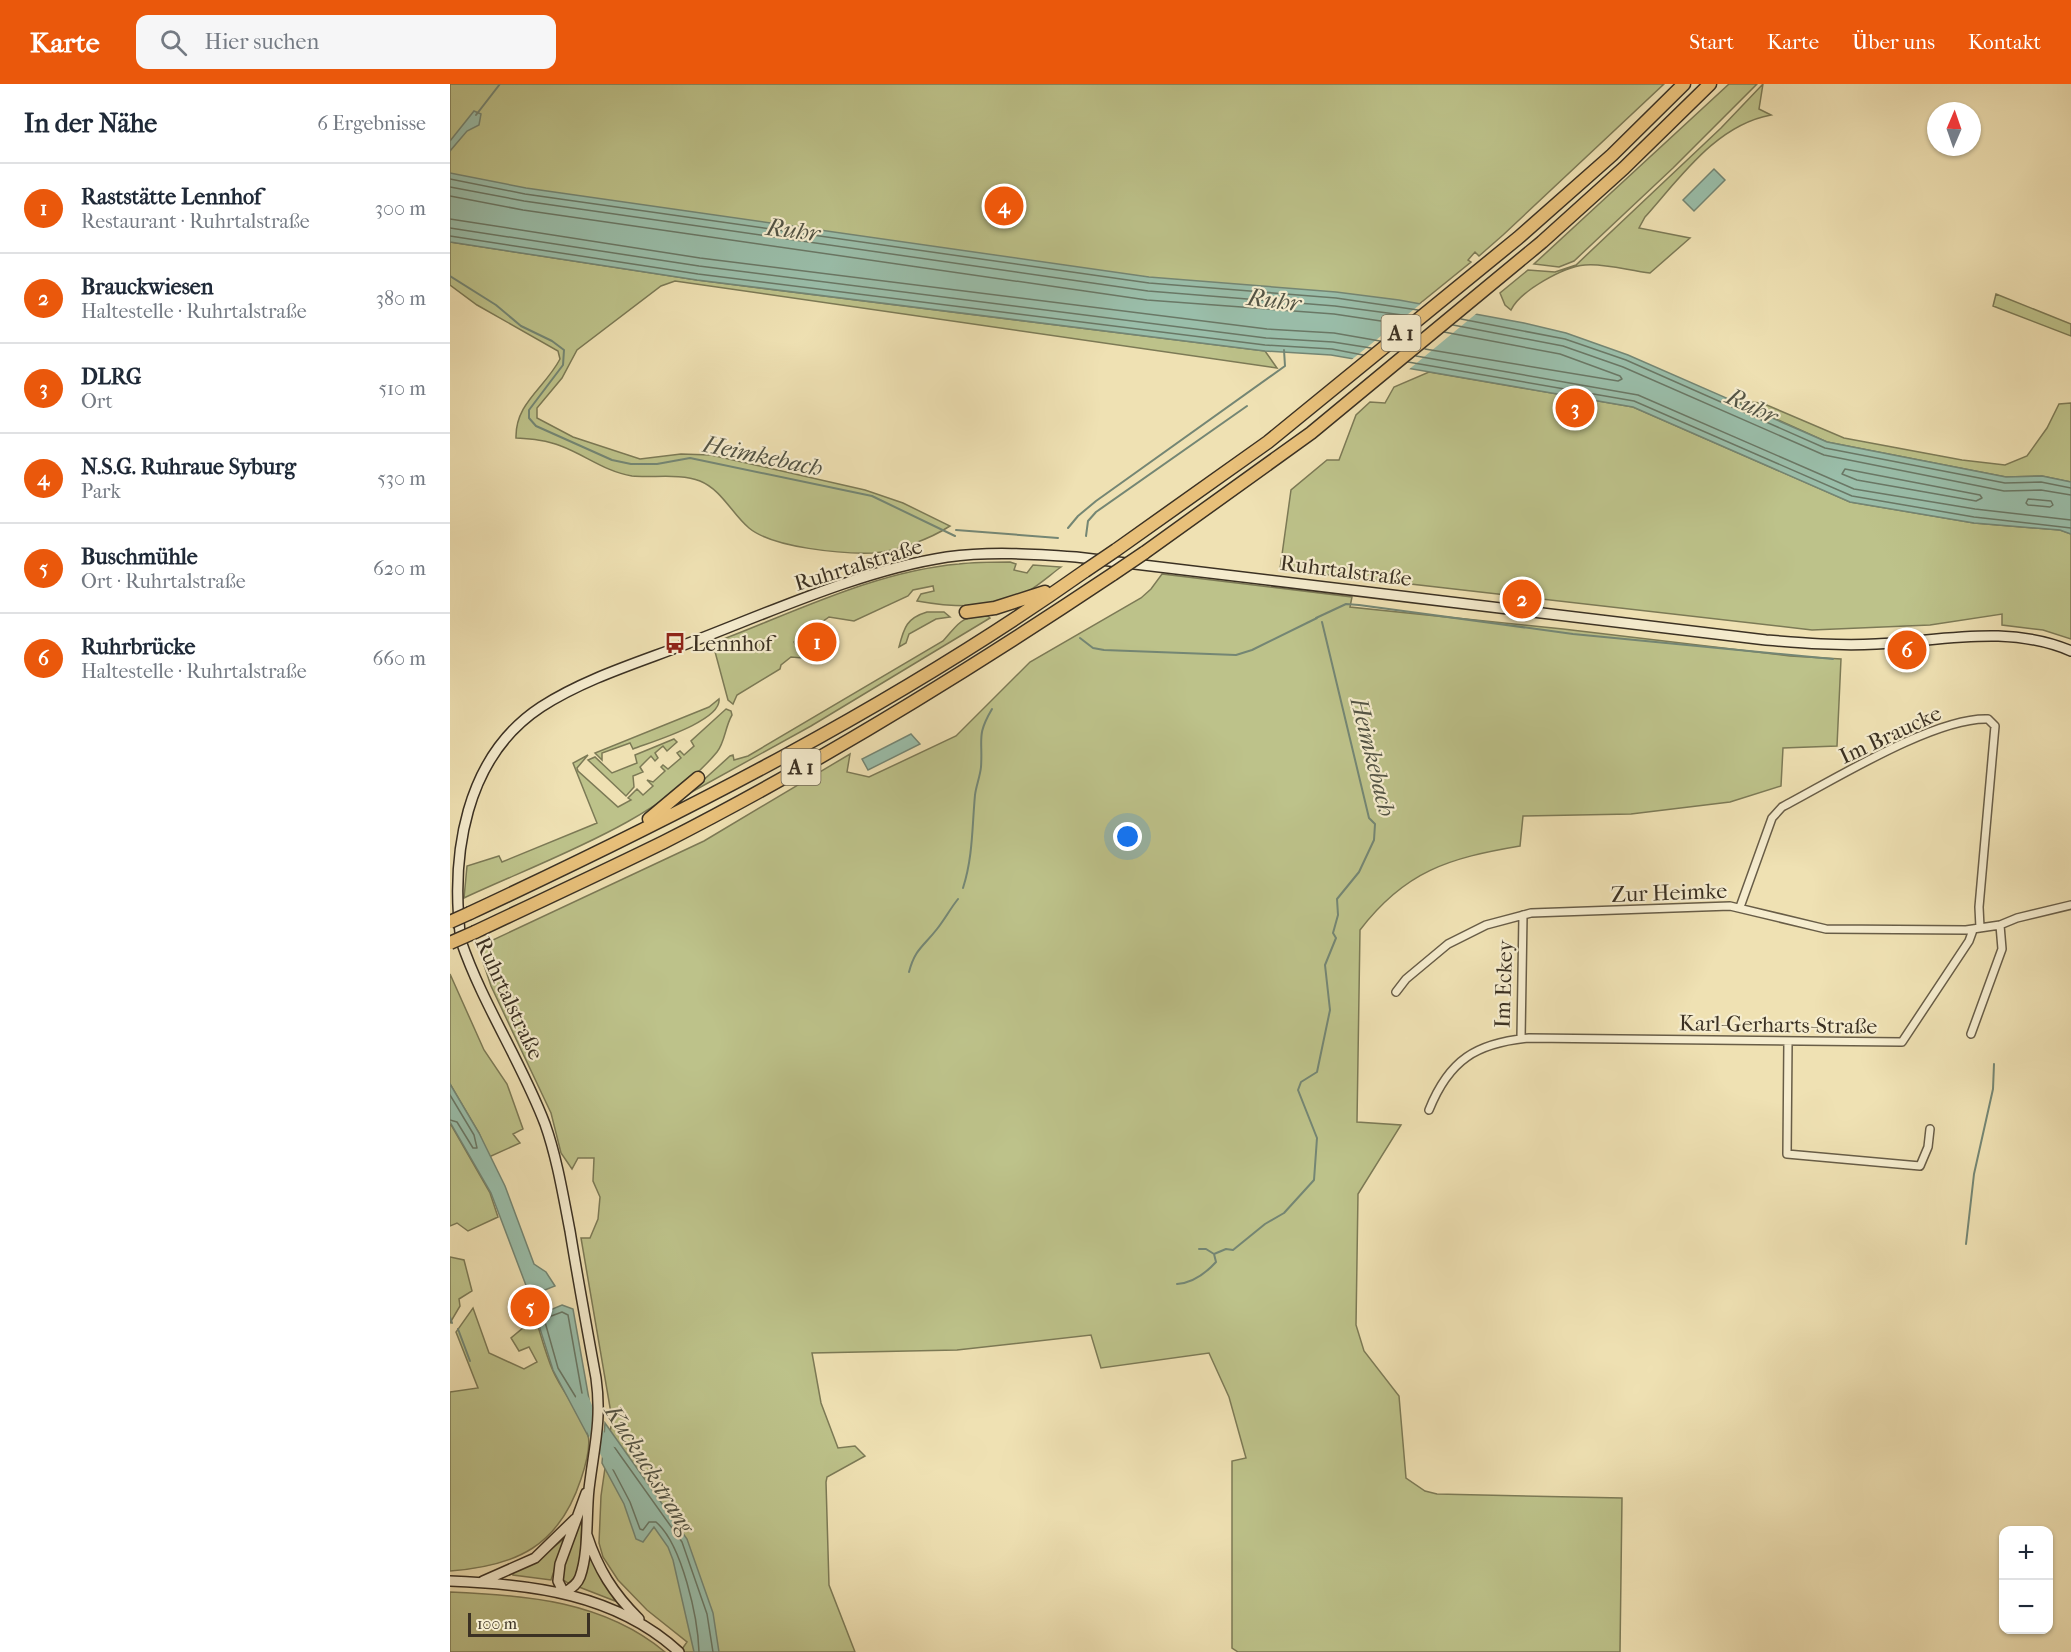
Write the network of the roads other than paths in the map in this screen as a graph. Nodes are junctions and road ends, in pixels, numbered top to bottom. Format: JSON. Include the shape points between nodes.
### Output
{"nodes":[{"id":1,"x":1684,"y":84,"type":"edge"},
{"id":2,"x":1710,"y":84,"type":"edge"},
{"id":3,"x":1063,"y":586,"type":"junction"},
{"id":4,"x":966,"y":612,"type":"dead end"},
{"id":5,"x":2071,"y":651,"type":"edge"},
{"id":6,"x":698,"y":778,"type":"dead end"},
{"id":7,"x":595,"y":855,"type":"junction"},
{"id":8,"x":2071,"y":905,"type":"edge"},
{"id":9,"x":1740,"y":907,"type":"junction"},
{"id":10,"x":1523,"y":915,"type":"junction"},
{"id":11,"x":450,"y":922,"type":"edge"},
{"id":12,"x":2001,"y":925,"type":"junction"},
{"id":13,"x":1976,"y":929,"type":"junction"},
{"id":14,"x":450,"y":943,"type":"edge"},
{"id":15,"x":1396,"y":992,"type":"dead end"},
{"id":16,"x":1971,"y":1034,"type":"dead end"},
{"id":17,"x":1521,"y":1038,"type":"junction"},
{"id":18,"x":1788,"y":1041,"type":"junction"},
{"id":19,"x":1429,"y":1110,"type":"dead end"},
{"id":20,"x":1930,"y":1129,"type":"dead end"},
{"id":21,"x":589,"y":1487,"type":"junction"},
{"id":22,"x":575,"y":1519,"type":"junction"},
{"id":23,"x":586,"y":1530,"type":"junction"},
{"id":24,"x":450,"y":1581,"type":"edge"},
{"id":25,"x":481,"y":1582,"type":"junction"},
{"id":26,"x":564,"y":1593,"type":"junction"},
{"id":27,"x":647,"y":1627,"type":"junction"},
{"id":28,"x":679,"y":1652,"type":"edge"}],
"edges":[{"from":1,"to":3,"type":"highway","number":"A 1","bridge":true,"via":[[1518,238],[1284,429]]},
{"from":2,"to":14,"type":"highway","number":"A 1","bridge":true,"via":[[1542,242],[1311,433],[1144,553],[940,687],[778,781],[646,851]]},
{"from":3,"to":4,"type":"highway","via":[[995,608]]},
{"from":3,"to":7,"type":"highway","number":"A 1","via":[[810,741]]},
{"from":5,"to":21,"type":"main road","name":"Ruhrtalstraße","via":[[2029,638],[1996,635],[1860,645],[1766,640],[1076,557],[1004,553],[928,561],[874,575],[650,658],[563,695],[521,723],[500,744],[472,784],[453,841],[451,877],[456,924],[467,957],[547,1129],[566,1212],[598,1403]]},
{"from":6,"to":7,"type":"highway","via":[[658,813]]},
{"from":7,"to":11,"type":"highway","number":"A 1","bridge":true},
{"from":8,"to":12,"type":"street","name":"Zur Heimke"},
{"from":9,"to":10,"type":"street","name":"Zur Heimke"},
{"from":9,"to":13,"type":"street","name":"Zur Heimke","via":[[1826,928]]},
{"from":9,"to":13,"type":"street","name":"Im Braucke","via":[[1772,818],[1782,807],[1918,736],[1952,724],[1988,719],[1995,726]]},
{"from":10,"to":15,"type":"street","name":"Zur Heimke","via":[[1486,924],[1448,944]]},
{"from":10,"to":17,"type":"street","name":"Im Eckey"},
{"from":12,"to":13,"type":"street","name":"Zur Heimke"},
{"from":12,"to":16,"type":"street","via":[[2002,949]]},
{"from":13,"to":18,"type":"street","name":"Karl-Gerharts-Straße","via":[[1902,1042]]},
{"from":17,"to":18,"type":"street","name":"Karl-Gerharts-Straße"},
{"from":17,"to":19,"type":"street","name":"Im Eckey","via":[[1480,1048],[1457,1064],[1445,1077]]},
{"from":18,"to":20,"type":"street","via":[[1787,1154],[1920,1166]]},
{"from":21,"to":22,"type":"main road","name":"Ruhrtalstraße"},
{"from":21,"to":23,"type":"main road","name":"Ruhrtalstraße"},
{"from":22,"to":25,"type":"main road","via":[[535,1558]]},
{"from":22,"to":26,"type":"main road","name":"Ruhrtalstraße","via":[[558,1570]]},
{"from":23,"to":26,"type":"main road","name":"Ruhrtalstraße","via":[[580,1576]]},
{"from":23,"to":27,"type":"main road","via":[[609,1586]]},
{"from":24,"to":25,"type":"main road"},
{"from":25,"to":26,"type":"main road"},
{"from":26,"to":27,"type":"main road"},
{"from":27,"to":28,"type":"main road"}]}
